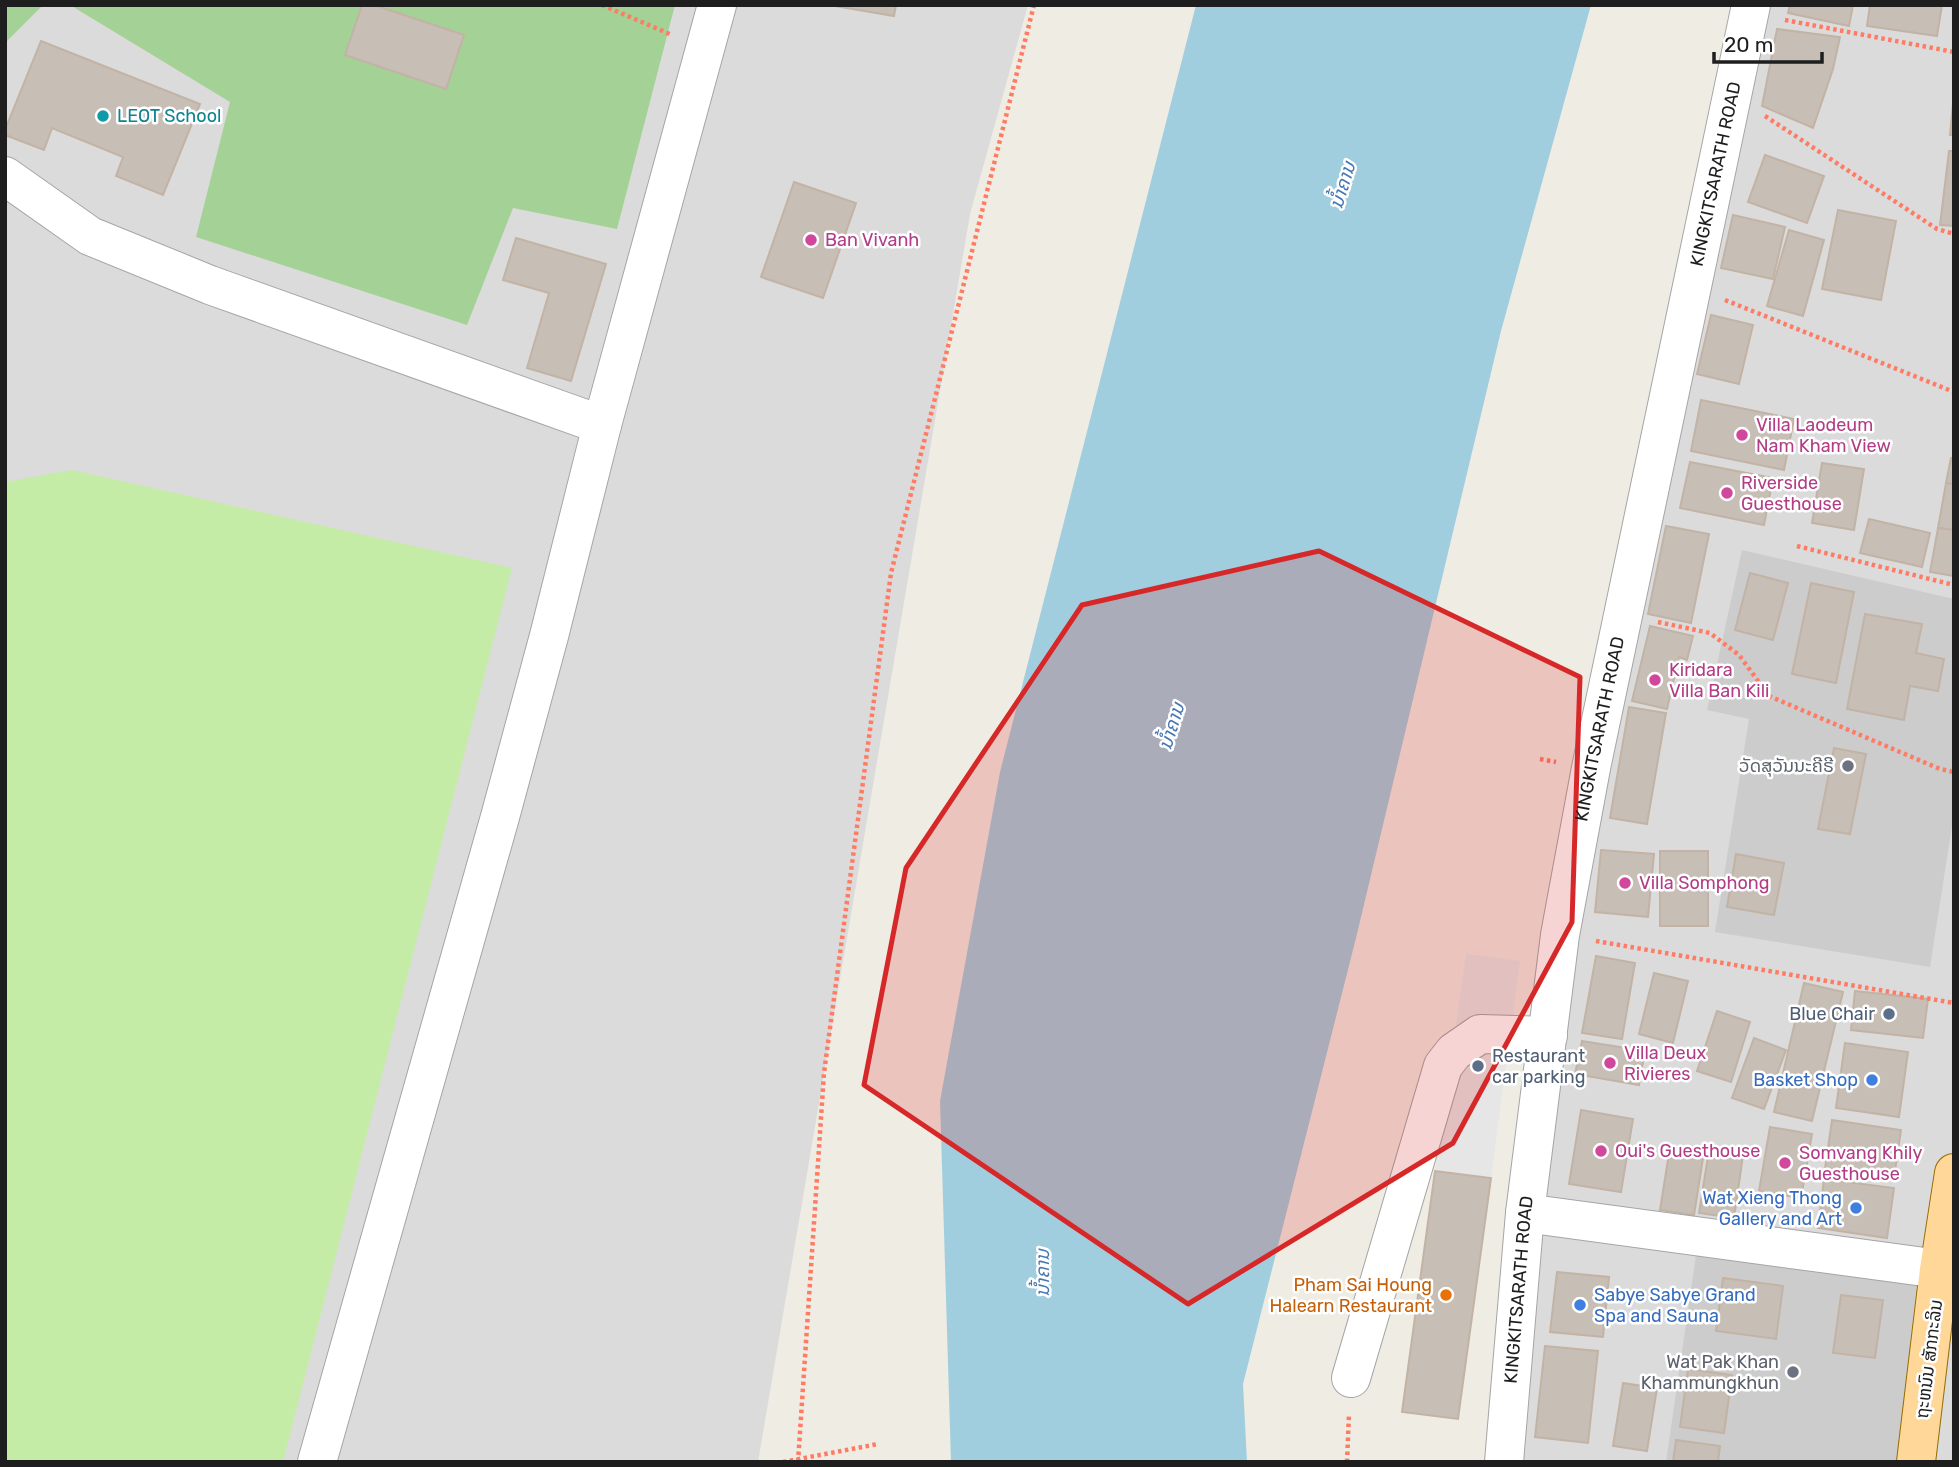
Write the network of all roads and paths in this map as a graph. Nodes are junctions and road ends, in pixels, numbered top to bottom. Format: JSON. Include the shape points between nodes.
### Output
{"nodes":[{"id":1,"x":602,"y":5,"type":"edge"},
{"id":2,"x":717,"y":5,"type":"edge"},
{"id":3,"x":1034,"y":5,"type":"edge"},
{"id":4,"x":1750,"y":10,"type":"edge"},
{"id":5,"x":705,"y":49,"type":"junction"},
{"id":6,"x":1954,"y":52,"type":"edge"},
{"id":7,"x":1732,"y":94,"type":"junction"},
{"id":8,"x":5,"y":176,"type":"edge"},
{"id":9,"x":1954,"y":234,"type":"edge"},
{"id":10,"x":1692,"y":287,"type":"junction"},
{"id":11,"x":1954,"y":392,"type":"edge"},
{"id":12,"x":602,"y":425,"type":"junction"},
{"id":13,"x":1797,"y":546,"type":"dead end"},
{"id":14,"x":1954,"y":585,"type":"edge"},
{"id":15,"x":1623,"y":614,"type":"junction"},
{"id":16,"x":1954,"y":772,"type":"edge"},
{"id":17,"x":1560,"y":935,"type":"junction"},
{"id":18,"x":1954,"y":1003,"type":"edge"},
{"id":19,"x":1548,"y":1036,"type":"junction"},
{"id":20,"x":1954,"y":1173,"type":"edge"},
{"id":21,"x":1525,"y":1213,"type":"junction"},
{"id":22,"x":1946,"y":1270,"type":"edge"},
{"id":23,"x":1351,"y":1378,"type":"joint"},
{"id":24,"x":878,"y":1444,"type":"dead end"},
{"id":25,"x":317,"y":1462,"type":"edge"},
{"id":26,"x":783,"y":1462,"type":"edge"},
{"id":27,"x":798,"y":1462,"type":"edge"},
{"id":28,"x":1347,"y":1462,"type":"edge"},
{"id":29,"x":1504,"y":1462,"type":"edge"},
{"id":30,"x":1916,"y":1462,"type":"edge"}],
"edges":[{"from":1,"to":5,"type":"path"},
{"from":2,"to":5,"type":"street"},
{"from":3,"to":27,"type":"path","via":[[891,573],[824,1073]]},
{"from":4,"to":6,"type":"path"},
{"from":4,"to":7,"type":"street","name":"KINGKITSARATH ROAD"},
{"from":5,"to":12,"type":"street"},
{"from":7,"to":9,"type":"path","via":[[1937,229]]},
{"from":7,"to":10,"type":"street","name":"KINGKITSARATH ROAD"},
{"from":8,"to":12,"type":"street","via":[[90,236],[210,285]]},
{"from":10,"to":11,"type":"path"},
{"from":10,"to":15,"type":"street","name":"KINGKITSARATH ROAD"},
{"from":12,"to":25,"type":"street","via":[[500,817]]},
{"from":13,"to":14,"type":"path"},
{"from":15,"to":16,"type":"path","via":[[1710,634],[1739,655],[1769,696]]},
{"from":15,"to":17,"type":"street","name":"KINGKITSARATH ROAD"},
{"from":17,"to":18,"type":"path"},
{"from":17,"to":19,"type":"street","name":"KINGKITSARATH ROAD"},
{"from":19,"to":21,"type":"street","name":"KINGKITSARATH ROAD"},
{"from":19,"to":23,"type":"street","via":[[1480,1034],[1443,1066]]},
{"from":20,"to":22,"type":"main road","name":"ຖະຫນົນ ສັກກະລິນ"},
{"from":21,"to":22,"type":"street"},
{"from":21,"to":29,"type":"street","name":"KINGKITSARATH ROAD"},
{"from":22,"to":30,"type":"main road","name":"ຖະຫນົນ ສັກກະລິນ"},
{"from":23,"to":28,"type":"path"},
{"from":24,"to":26,"type":"path"}]}
